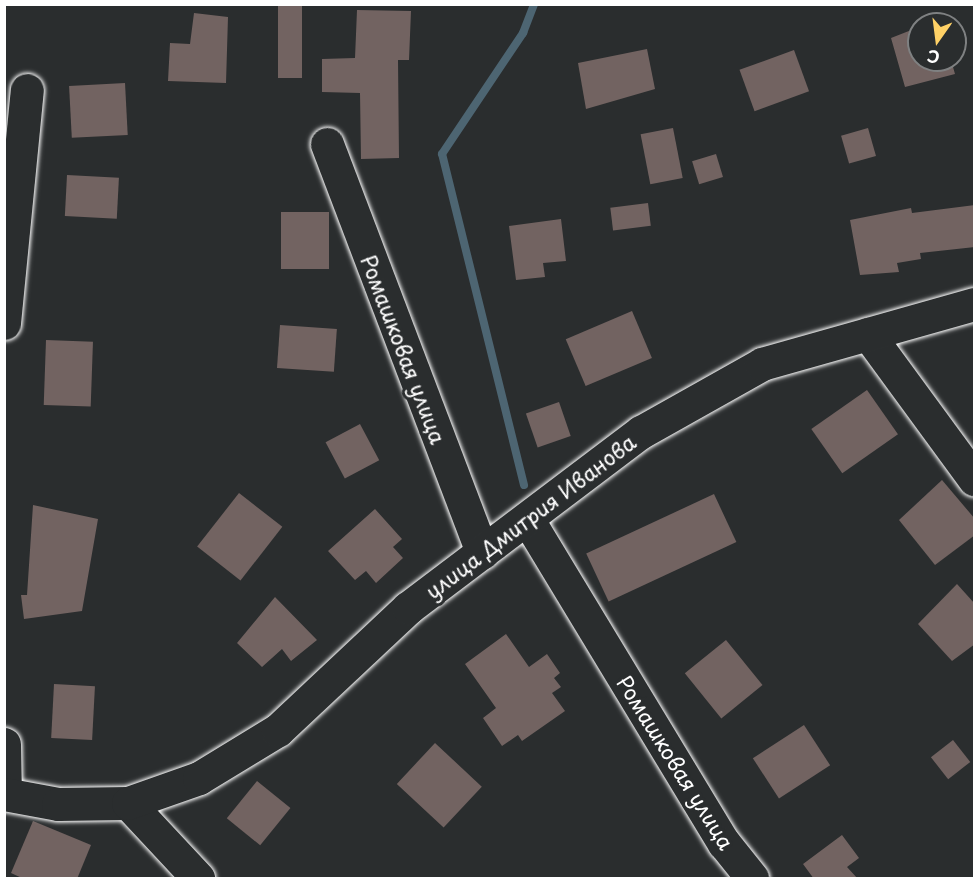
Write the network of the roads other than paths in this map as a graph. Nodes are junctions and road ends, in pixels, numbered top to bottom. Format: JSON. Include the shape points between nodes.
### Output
{"nodes":[{"id":1,"x":27,"y":90,"type":"dead end"},
{"id":2,"x":327,"y":144,"type":"dead end"},
{"id":3,"x":975,"y":304,"type":"edge"},
{"id":4,"x":4,"y":323,"type":"edge"},
{"id":5,"x":868,"y":334,"type":"junction"},
{"id":6,"x":975,"y":479,"type":"edge"},
{"id":7,"x":528,"y":520,"type":"junction"},
{"id":8,"x":482,"y":553,"type":"junction"},
{"id":9,"x":4,"y":744,"type":"edge"},
{"id":10,"x":5,"y":794,"type":"edge"},
{"id":11,"x":128,"y":803,"type":"junction"},
{"id":12,"x":198,"y":879,"type":"edge"},
{"id":13,"x":753,"y":879,"type":"edge"}],
"edges":[{"from":1,"to":4,"type":"street"},
{"from":2,"to":8,"type":"street","name":"Ромашковая улица"},
{"from":3,"to":5,"type":"street","name":"улица Дмитрия Иванова"},
{"from":5,"to":6,"type":"street"},
{"from":5,"to":7,"type":"street","name":"улица Дмитрия Иванова","via":[[762,364],[640,432]]},
{"from":7,"to":8,"type":"street","name":"улица Дмитрия Иванова"},
{"from":7,"to":13,"type":"street","name":"Ромашковая улица","via":[[724,843]]},
{"from":8,"to":11,"type":"street","name":"улица Дмитрия Иванова","via":[[408,608],[278,730],[199,778]]},
{"from":9,"to":10,"type":"street"},
{"from":10,"to":11,"type":"street","name":"улица Дмитрия Иванова","via":[[58,804]]},
{"from":11,"to":12,"type":"street"}]}
